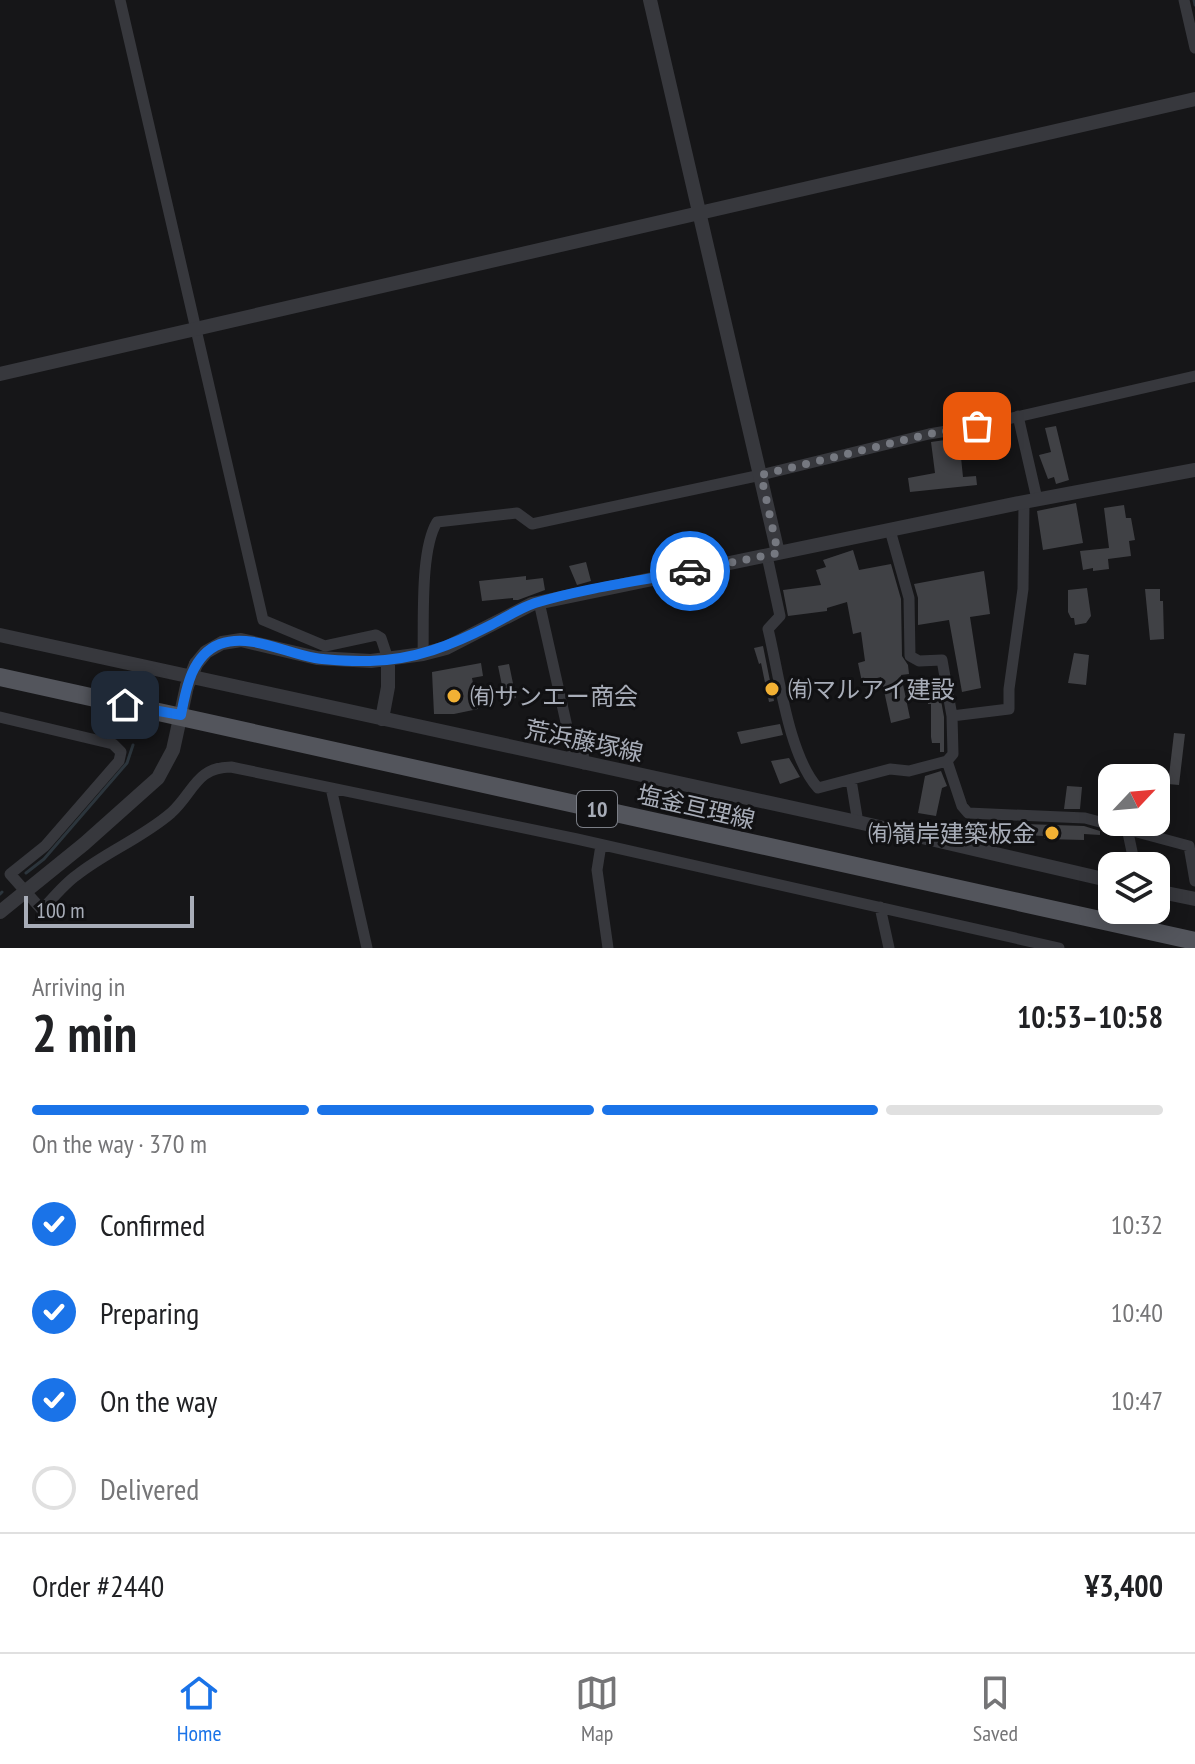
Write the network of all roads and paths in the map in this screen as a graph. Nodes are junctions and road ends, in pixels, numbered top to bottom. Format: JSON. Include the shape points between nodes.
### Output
{"nodes":[{"id":1,"x":120,"y":0,"type":"edge"},
{"id":2,"x":650,"y":0,"type":"edge"},
{"id":3,"x":1184,"y":0,"type":"edge"},
{"id":4,"x":1195,"y":48,"type":"edge"},
{"id":5,"x":1195,"y":99,"type":"edge"},
{"id":6,"x":699,"y":213,"type":"junction"},
{"id":7,"x":197,"y":329,"type":"junction"},
{"id":8,"x":0,"y":374,"type":"edge"},
{"id":9,"x":1195,"y":376,"type":"edge"},
{"id":10,"x":1018,"y":416,"type":"junction"},
{"id":11,"x":1195,"y":470,"type":"edge"},
{"id":12,"x":761,"y":475,"type":"junction"},
{"id":13,"x":1031,"y":501,"type":"junction"},
{"id":14,"x":890,"y":530,"type":"junction"},
{"id":15,"x":772,"y":554,"type":"junction"},
{"id":16,"x":539,"y":602,"type":"junction"},
{"id":17,"x":0,"y":635,"type":"edge"},
{"id":18,"x":423,"y":654,"type":"junction"},
{"id":19,"x":388,"y":659,"type":"junction"},
{"id":20,"x":0,"y":677,"type":"edge"},
{"id":21,"x":181,"y":715,"type":"junction"},
{"id":22,"x":952,"y":716,"type":"junction"},
{"id":23,"x":0,"y":717,"type":"edge"},
{"id":24,"x":382,"y":719,"type":"junction"},
{"id":25,"x":947,"y":761,"type":"junction"},
{"id":26,"x":584,"y":764,"type":"junction"},
{"id":27,"x":851,"y":780,"type":"junction"},
{"id":28,"x":331,"y":788,"type":"junction"},
{"id":29,"x":1098,"y":821,"type":"edge"},
{"id":30,"x":858,"y":823,"type":"junction"},
{"id":31,"x":1155,"y":836,"type":"edge"},
{"id":32,"x":601,"y":845,"type":"junction"},
{"id":33,"x":1098,"y":878,"type":"edge"},
{"id":34,"x":1195,"y":881,"type":"edge"},
{"id":35,"x":24,"y":893,"type":"junction"},
{"id":36,"x":1170,"y":894,"type":"edge"},
{"id":37,"x":1195,"y":899,"type":"edge"},
{"id":38,"x":880,"y":907,"type":"junction"},
{"id":39,"x":0,"y":912,"type":"edge"},
{"id":40,"x":1195,"y":941,"type":"edge"},
{"id":41,"x":367,"y":948,"type":"edge"},
{"id":42,"x":608,"y":948,"type":"edge"},
{"id":43,"x":889,"y":948,"type":"edge"},
{"id":44,"x":1059,"y":948,"type":"edge"}],
"edges":[{"from":1,"to":7,"type":"street"},
{"from":2,"to":6,"type":"street"},
{"from":3,"to":4,"type":"street"},
{"from":5,"to":6,"type":"street"},
{"from":6,"to":7,"type":"street"},
{"from":6,"to":12,"type":"street"},
{"from":7,"to":8,"type":"street"},
{"from":7,"to":19,"type":"street","via":[[263,620],[325,646],[376,635]]},
{"from":9,"to":10,"type":"street"},
{"from":10,"to":12,"type":"street"},
{"from":10,"to":13,"type":"street"},
{"from":11,"to":13,"type":"street"},
{"from":12,"to":15,"type":"street"},
{"from":12,"to":18,"type":"street","via":[[532,524],[517,513],[437,522],[425,580]]},
{"from":13,"to":14,"type":"street"},
{"from":13,"to":22,"type":"street","via":[[1009,709]]},
{"from":14,"to":15,"type":"street"},
{"from":14,"to":22,"type":"street","via":[[909,598],[910,656],[942,660]]},
{"from":15,"to":16,"type":"street"},
{"from":15,"to":27,"type":"street","via":[[780,616],[768,629],[789,723],[809,778],[818,788]]},
{"from":16,"to":18,"type":"street"},
{"from":16,"to":26,"type":"street","via":[[572,749],[583,751]]},
{"from":17,"to":24,"type":"street","name":"荒浜藤塚線"},
{"from":18,"to":19,"type":"street"},
{"from":19,"to":21,"type":"street","bridge":true,"via":[[317,658],[241,640],[222,643],[196,664]]},
{"from":19,"to":24,"type":"street"},
{"from":20,"to":21,"type":"main road","name":"塩釜亘理線","number":"10"},
{"from":21,"to":35,"type":"street","via":[[173,750],[158,778]]},
{"from":21,"to":40,"type":"main road","name":"塩釜亘理線","number":"10"},
{"from":22,"to":25,"type":"street","via":[[953,754]]},
{"from":23,"to":35,"type":"street","via":[[113,744],[121,752],[119,761],[45,846],[10,874]]},
{"from":24,"to":26,"type":"street","name":"荒浜藤塚線"},
{"from":25,"to":27,"type":"street"},
{"from":25,"to":29,"type":"street","via":[[968,813]]},
{"from":26,"to":30,"type":"street","name":"荒浜藤塚線"},
{"from":27,"to":30,"type":"street"},
{"from":28,"to":32,"type":"street"},
{"from":28,"to":35,"type":"street","via":[[216,767],[204,772],[160,822],[76,875],[42,910]]},
{"from":28,"to":41,"type":"street"},
{"from":30,"to":33,"type":"street","name":"荒浜藤塚線"},
{"from":31,"to":34,"type":"street","via":[[1189,846]]},
{"from":32,"to":38,"type":"street"},
{"from":32,"to":42,"type":"street","via":[[597,870]]},
{"from":35,"to":39,"type":"street"},
{"from":36,"to":37,"type":"street"},
{"from":38,"to":43,"type":"street"},
{"from":38,"to":44,"type":"street"}]}
